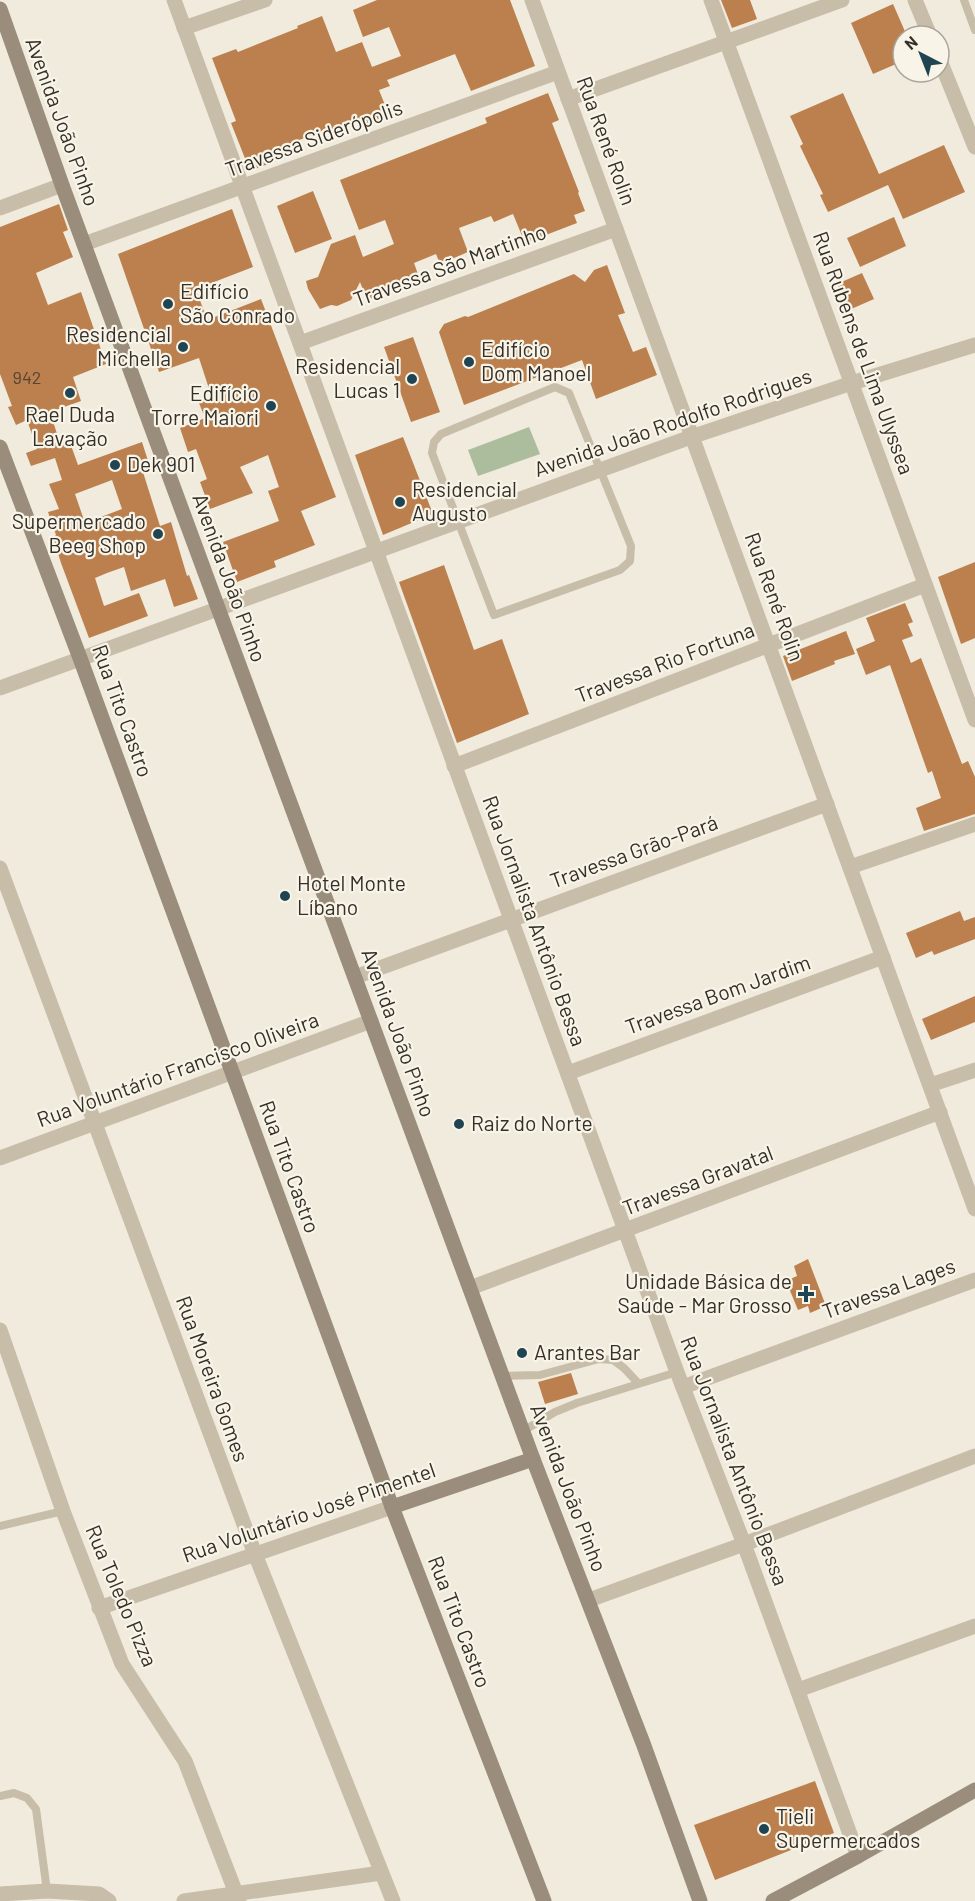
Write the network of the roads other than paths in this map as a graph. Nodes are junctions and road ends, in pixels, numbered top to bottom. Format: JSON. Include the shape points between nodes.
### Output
{"nodes":[{"id":1,"x":174,"y":0,"type":"edge"},
{"id":2,"x":265,"y":0,"type":"edge"},
{"id":3,"x":532,"y":0,"type":"edge"},
{"id":4,"x":711,"y":0,"type":"edge"},
{"id":5,"x":842,"y":0,"type":"edge"},
{"id":6,"x":915,"y":0,"type":"edge"},
{"id":7,"x":964,"y":0,"type":"edge"},
{"id":8,"x":0,"y":9,"type":"edge"},
{"id":9,"x":925,"y":24,"type":"edge"},
{"id":10,"x":184,"y":28,"type":"junction"},
{"id":11,"x":975,"y":30,"type":"edge"},
{"id":12,"x":726,"y":42,"type":"junction"},
{"id":13,"x":558,"y":72,"type":"junction"},
{"id":14,"x":950,"y":84,"type":"edge"},
{"id":15,"x":568,"y":99,"type":"junction"},
{"id":16,"x":975,"y":147,"type":"edge"},
{"id":17,"x":62,"y":185,"type":"junction"},
{"id":18,"x":242,"y":187,"type":"junction"},
{"id":19,"x":0,"y":208,"type":"edge"},
{"id":20,"x":616,"y":229,"type":"junction"},
{"id":21,"x":84,"y":244,"type":"junction"},
{"id":22,"x":300,"y":343,"type":"junction"},
{"id":23,"x":975,"y":345,"type":"edge"},
{"id":24,"x":852,"y":383,"type":"junction"},
{"id":25,"x":691,"y":437,"type":"junction"},
{"id":26,"x":0,"y":447,"type":"edge"},
{"id":27,"x":600,"y":470,"type":"junction"},
{"id":28,"x":459,"y":522,"type":"junction"},
{"id":29,"x":376,"y":552,"type":"junction"},
{"id":30,"x":925,"y":585,"type":"junction"},
{"id":31,"x":218,"y":609,"type":"junction"},
{"id":32,"x":770,"y":645,"type":"junction"},
{"id":33,"x":80,"y":658,"type":"junction"},
{"id":34,"x":0,"y":688,"type":"edge"},
{"id":35,"x":975,"y":720,"type":"edge"},
{"id":36,"x":454,"y":766,"type":"junction"},
{"id":37,"x":826,"y":804,"type":"junction"},
{"id":38,"x":975,"y":824,"type":"edge"},
{"id":39,"x":850,"y":867,"type":"junction"},
{"id":40,"x":0,"y":868,"type":"edge"},
{"id":41,"x":512,"y":920,"type":"junction"},
{"id":42,"x":883,"y":957,"type":"junction"},
{"id":43,"x":355,"y":976,"type":"junction"},
{"id":44,"x":371,"y":1021,"type":"junction"},
{"id":45,"x":975,"y":1070,"type":"edge"},
{"id":46,"x":232,"y":1072,"type":"junction"},
{"id":47,"x":568,"y":1073,"type":"junction"},
{"id":48,"x":930,"y":1085,"type":"junction"},
{"id":49,"x":940,"y":1112,"type":"junction"},
{"id":50,"x":95,"y":1123,"type":"junction"},
{"id":51,"x":0,"y":1158,"type":"edge"},
{"id":52,"x":975,"y":1209,"type":"edge"},
{"id":53,"x":625,"y":1231,"type":"junction"},
{"id":54,"x":975,"y":1280,"type":"edge"},
{"id":55,"x":470,"y":1288,"type":"junction"},
{"id":56,"x":0,"y":1330,"type":"edge"},
{"id":57,"x":503,"y":1376,"type":"junction"},
{"id":58,"x":680,"y":1380,"type":"junction"},
{"id":59,"x":638,"y":1383,"type":"junction"},
{"id":60,"x":523,"y":1431,"type":"junction"},
{"id":61,"x":975,"y":1456,"type":"edge"},
{"id":62,"x":533,"y":1459,"type":"junction"},
{"id":63,"x":392,"y":1507,"type":"junction"},
{"id":64,"x":63,"y":1511,"type":"junction"},
{"id":65,"x":0,"y":1526,"type":"edge"},
{"id":66,"x":744,"y":1544,"type":"junction"},
{"id":67,"x":255,"y":1554,"type":"junction"},
{"id":68,"x":589,"y":1600,"type":"junction"},
{"id":69,"x":99,"y":1608,"type":"junction"},
{"id":70,"x":975,"y":1626,"type":"edge"},
{"id":71,"x":798,"y":1690,"type":"junction"},
{"id":72,"x":975,"y":1790,"type":"edge"},
{"id":73,"x":0,"y":1796,"type":"edge"},
{"id":74,"x":858,"y":1856,"type":"junction"},
{"id":75,"x":381,"y":1873,"type":"junction"},
{"id":76,"x":47,"y":1891,"type":"junction"},
{"id":77,"x":0,"y":1894,"type":"edge"},
{"id":78,"x":237,"y":1897,"type":"edge"},
{"id":79,"x":109,"y":1901,"type":"edge"},
{"id":80,"x":184,"y":1901,"type":"edge"},
{"id":81,"x":393,"y":1901,"type":"edge"},
{"id":82,"x":544,"y":1901,"type":"edge"},
{"id":83,"x":700,"y":1901,"type":"edge"},
{"id":84,"x":773,"y":1901,"type":"edge"}],
"edges":[{"from":1,"to":10,"type":"street","name":"Rua Jornalista Antônio Bessa"},
{"from":2,"to":10,"type":"street"},
{"from":3,"to":13,"type":"street","name":"Rua René Rolin"},
{"from":4,"to":12,"type":"street","name":"Rua Rubens de Lima Ulyssea"},
{"from":5,"to":12,"type":"street"},
{"from":6,"to":9,"type":"street"},
{"from":7,"to":11,"type":"lane"},
{"from":8,"to":17,"type":"main road","name":"Avenida João Pinho"},
{"from":10,"to":18,"type":"street","name":"Rua Jornalista Antônio Bessa"},
{"from":12,"to":15,"type":"street"},
{"from":12,"to":24,"type":"street","name":"Rua Rubens de Lima Ulyssea"},
{"from":13,"to":15,"type":"street","name":"Rua René Rolin"},
{"from":13,"to":18,"type":"street","name":"Travessa Siderópolis"},
{"from":14,"to":16,"type":"street"},
{"from":15,"to":20,"type":"street","name":"Rua René Rolin"},
{"from":17,"to":19,"type":"street"},
{"from":17,"to":21,"type":"main road","name":"Avenida João Pinho"},
{"from":18,"to":21,"type":"street","name":"Travessa Siderópolis"},
{"from":18,"to":22,"type":"street","name":"Rua Jornalista Antônio Bessa"},
{"from":20,"to":22,"type":"street","name":"Travessa São Martinho"},
{"from":20,"to":25,"type":"street","name":"Rua René Rolin"},
{"from":21,"to":31,"type":"main road","name":"Avenida João Pinho"},
{"from":22,"to":29,"type":"street","name":"Rua Jornalista Antônio Bessa"},
{"from":23,"to":24,"type":"street","name":"Avenida João Rodolfo Rodrigues"},
{"from":24,"to":25,"type":"street","name":"Avenida João Rodolfo Rodrigues"},
{"from":24,"to":30,"type":"street","name":"Rua Rubens de Lima Ulyssea"},
{"from":25,"to":27,"type":"street","name":"Avenida João Rodolfo Rodrigues"},
{"from":25,"to":32,"type":"street","name":"Rua René Rolin"},
{"from":26,"to":33,"type":"main road","name":"Rua Tito Castro"},
{"from":27,"to":28,"type":"street","name":"Avenida João Rodolfo Rodrigues"},
{"from":27,"to":28,"type":"lane","via":[[569,393],[555,387],[441,434],[434,442],[432,453]]},
{"from":27,"to":28,"type":"lane","via":[[631,546],[630,561],[620,570],[494,615]]},
{"from":28,"to":29,"type":"street","name":"Avenida João Rodolfo Rodrigues"},
{"from":29,"to":31,"type":"street","name":"Avenida João Rodolfo Rodrigues"},
{"from":29,"to":36,"type":"street","name":"Rua Jornalista Antônio Bessa"},
{"from":30,"to":32,"type":"street","name":"Travessa Rio Fortuna"},
{"from":30,"to":35,"type":"street","name":"Rua Rubens de Lima Ulyssea"},
{"from":31,"to":33,"type":"street","name":"Avenida João Rodolfo Rodrigues"},
{"from":31,"to":43,"type":"main road","name":"Avenida João Pinho"},
{"from":32,"to":36,"type":"street","name":"Travessa Rio Fortuna"},
{"from":32,"to":37,"type":"street","name":"Rua René Rolin"},
{"from":33,"to":34,"type":"street","name":"Avenida João Rodolfo Rodrigues"},
{"from":33,"to":46,"type":"main road","name":"Rua Tito Castro"},
{"from":36,"to":41,"type":"street","name":"Rua Jornalista Antônio Bessa"},
{"from":37,"to":39,"type":"street","name":"Rua René Rolin"},
{"from":37,"to":41,"type":"street","name":"Travessa Grão-Pará"},
{"from":38,"to":39,"type":"street"},
{"from":39,"to":42,"type":"street","name":"Rua René Rolin"},
{"from":40,"to":50,"type":"street","name":"Rua Moreira Gomes"},
{"from":41,"to":43,"type":"street","name":"Travessa Grão-Pará"},
{"from":41,"to":47,"type":"street","name":"Rua Jornalista Antônio Bessa"},
{"from":42,"to":47,"type":"street","name":"Travessa Bom Jardim"},
{"from":42,"to":48,"type":"street","name":"Rua René Rolin"},
{"from":43,"to":44,"type":"main road","name":"Avenida João Pinho"},
{"from":44,"to":46,"type":"street","name":"Rua Voluntário Francisco Oliveira"},
{"from":44,"to":55,"type":"main road","name":"Avenida João Pinho"},
{"from":45,"to":48,"type":"street"},
{"from":46,"to":50,"type":"street","name":"Rua Voluntário Francisco Oliveira"},
{"from":46,"to":63,"type":"main road","name":"Rua Tito Castro"},
{"from":47,"to":53,"type":"street","name":"Rua Jornalista Antônio Bessa"},
{"from":48,"to":49,"type":"street","name":"Rua René Rolin"},
{"from":49,"to":52,"type":"street","name":"Rua René Rolin"},
{"from":49,"to":53,"type":"street","name":"Travessa Gravatal"},
{"from":50,"to":51,"type":"street","name":"Rua Voluntário Francisco Oliveira"},
{"from":50,"to":67,"type":"street","name":"Rua Moreira Gomes"},
{"from":53,"to":55,"type":"street","name":"Travessa Gravatal"},
{"from":53,"to":58,"type":"street","name":"Rua Jornalista Antônio Bessa"},
{"from":54,"to":58,"type":"street","name":"Travessa Lages"},
{"from":55,"to":57,"type":"main road","name":"Avenida João Pinho"},
{"from":56,"to":64,"type":"street","name":"Rua Toledo Pizza"},
{"from":57,"to":59,"type":"lane","via":[[540,1375],[599,1359],[613,1360]]},
{"from":57,"to":60,"type":"main road","name":"Avenida João Pinho"},
{"from":58,"to":59,"type":"lane"},
{"from":58,"to":66,"type":"street","name":"Rua Jornalista Antônio Bessa"},
{"from":59,"to":60,"type":"lane","via":[[555,1412]]},
{"from":60,"to":62,"type":"main road","name":"Avenida João Pinho"},
{"from":61,"to":66,"type":"street"},
{"from":62,"to":63,"type":"main road","name":"Rua Voluntário José Pimentel"},
{"from":62,"to":68,"type":"main road","name":"Avenida João Pinho"},
{"from":63,"to":67,"type":"street","name":"Rua Voluntário José Pimentel"},
{"from":63,"to":82,"type":"main road","name":"Rua Tito Castro"},
{"from":64,"to":65,"type":"lane"},
{"from":64,"to":69,"type":"street","name":"Rua Toledo Pizza"},
{"from":66,"to":68,"type":"street"},
{"from":66,"to":71,"type":"street","name":"Rua Jornalista Antônio Bessa"},
{"from":67,"to":69,"type":"street","name":"Rua Voluntário José Pimentel"},
{"from":67,"to":75,"type":"street","name":"Rua Moreira Gomes"},
{"from":68,"to":83,"type":"main road","name":"Avenida João Pinho"},
{"from":69,"to":78,"type":"street","name":"Rua Toledo Pizza","via":[[122,1664],[185,1761]]},
{"from":70,"to":71,"type":"street"},
{"from":71,"to":74,"type":"street","name":"Rua Jornalista Antônio Bessa"},
{"from":72,"to":74,"type":"main road"},
{"from":73,"to":76,"type":"lane","via":[[14,1793],[27,1798],[36,1809]]},
{"from":74,"to":84,"type":"main road"},
{"from":75,"to":78,"type":"street"},
{"from":75,"to":81,"type":"street","name":"Rua Moreira Gomes"},
{"from":76,"to":77,"type":"street"},
{"from":76,"to":79,"type":"street","via":[[99,1894]]},
{"from":78,"to":80,"type":"street"}]}
